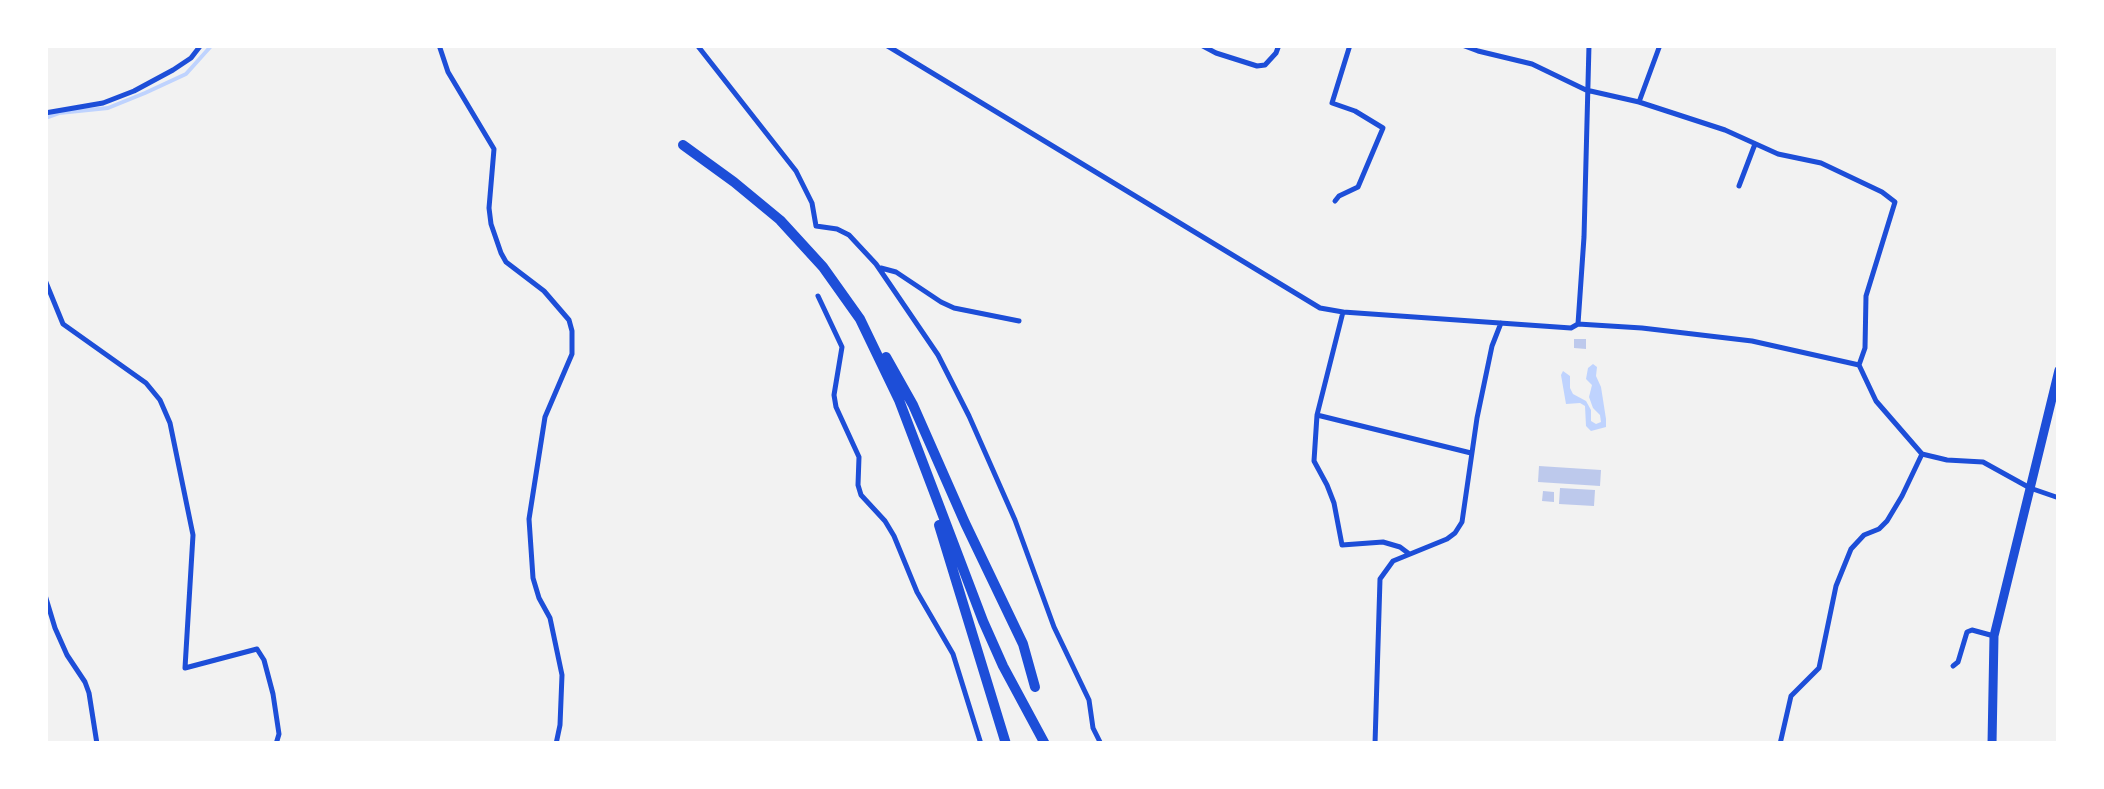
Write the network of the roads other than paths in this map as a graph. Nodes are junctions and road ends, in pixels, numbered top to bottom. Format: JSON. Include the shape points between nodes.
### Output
{"nodes":[{"id":1,"x":200,"y":45,"type":"edge"},
{"id":2,"x":439,"y":45,"type":"edge"},
{"id":3,"x":696,"y":45,"type":"edge"},
{"id":4,"x":886,"y":45,"type":"edge"},
{"id":5,"x":1201,"y":45,"type":"edge"},
{"id":6,"x":1279,"y":45,"type":"edge"},
{"id":7,"x":1350,"y":45,"type":"edge"},
{"id":8,"x":1462,"y":45,"type":"edge"},
{"id":9,"x":1589,"y":45,"type":"edge"},
{"id":10,"x":1660,"y":45,"type":"edge"},
{"id":11,"x":1586,"y":90,"type":"junction"},
{"id":12,"x":1639,"y":102,"type":"junction"},
{"id":13,"x":45,"y":113,"type":"edge"},
{"id":14,"x":1755,"y":144,"type":"junction"},
{"id":15,"x":683,"y":145,"type":"dead end"},
{"id":16,"x":1739,"y":186,"type":"dead end"},
{"id":17,"x":1335,"y":201,"type":"dead end"},
{"id":18,"x":878,"y":267,"type":"junction"},
{"id":19,"x":45,"y":280,"type":"edge"},
{"id":20,"x":818,"y":296,"type":"dead end"},
{"id":21,"x":1343,"y":312,"type":"junction"},
{"id":22,"x":860,"y":319,"type":"junction"},
{"id":23,"x":1019,"y":321,"type":"dead end"},
{"id":24,"x":1501,"y":322,"type":"junction"},
{"id":25,"x":1578,"y":324,"type":"junction"},
{"id":26,"x":1859,"y":365,"type":"junction"},
{"id":27,"x":884,"y":366,"type":"junction"},
{"id":28,"x":2059,"y":370,"type":"edge"},
{"id":29,"x":1317,"y":415,"type":"junction"},
{"id":30,"x":1472,"y":452,"type":"junction"},
{"id":31,"x":1922,"y":454,"type":"junction"},
{"id":32,"x":2030,"y":488,"type":"junction"},
{"id":33,"x":2059,"y":498,"type":"edge"},
{"id":34,"x":1408,"y":554,"type":"junction"},
{"id":35,"x":45,"y":595,"type":"edge"},
{"id":36,"x":1994,"y":636,"type":"junction"},
{"id":37,"x":1953,"y":666,"type":"dead end"},
{"id":38,"x":1035,"y":687,"type":"dead end"},
{"id":39,"x":97,"y":744,"type":"edge"},
{"id":40,"x":276,"y":744,"type":"edge"},
{"id":41,"x":556,"y":744,"type":"edge"},
{"id":42,"x":981,"y":744,"type":"edge"},
{"id":43,"x":1006,"y":744,"type":"edge"},
{"id":44,"x":1045,"y":744,"type":"edge"},
{"id":45,"x":1101,"y":744,"type":"edge"},
{"id":46,"x":1374,"y":744,"type":"edge"},
{"id":47,"x":1780,"y":744,"type":"edge"},
{"id":48,"x":1992,"y":744,"type":"edge"}],
"edges":[{"from":1,"to":13,"type":"street","via":[[191,58],[134,92]]},
{"from":2,"to":41,"type":"street","via":[[494,150],[489,208],[501,253],[544,291],[572,330],[572,354],[545,417],[528,519],[533,578],[562,675]]},
{"from":3,"to":18,"type":"street","via":[[796,171],[816,226],[849,235]]},
{"from":4,"to":21,"type":"street","via":[[1320,308]]},
{"from":5,"to":6,"type":"street","via":[[1257,66]]},
{"from":7,"to":17,"type":"street","via":[[1332,102],[1383,128],[1358,187]]},
{"from":8,"to":11,"type":"street","via":[[1532,64]]},
{"from":9,"to":11,"type":"street"},
{"from":10,"to":12,"type":"street"},
{"from":11,"to":12,"type":"street"},
{"from":11,"to":25,"type":"street"},
{"from":12,"to":14,"type":"street"},
{"from":14,"to":16,"type":"street"},
{"from":14,"to":26,"type":"street","via":[[1821,164],[1895,202],[1866,296]]},
{"from":15,"to":22,"type":"highway","via":[[780,220]]},
{"from":18,"to":23,"type":"street","via":[[954,308]]},
{"from":18,"to":45,"type":"street","via":[[938,355],[969,416],[1089,700]]},
{"from":19,"to":40,"type":"street","via":[[62,324],[160,400],[193,535],[185,668],[256,649],[273,694]]},
{"from":20,"to":42,"type":"street","via":[[842,347],[834,395],[860,457],[861,495],[894,536],[953,654]]},
{"from":21,"to":24,"type":"street"},
{"from":21,"to":29,"type":"street"},
{"from":22,"to":27,"type":"highway"},
{"from":22,"to":38,"type":"highway","via":[[913,405],[1023,644]]},
{"from":24,"to":25,"type":"street"},
{"from":24,"to":30,"type":"street"},
{"from":25,"to":26,"type":"street","via":[[1752,341]]},
{"from":26,"to":31,"type":"street","via":[[1876,401]]},
{"from":27,"to":43,"type":"highway"},
{"from":27,"to":44,"type":"highway","via":[[983,621]]},
{"from":28,"to":32,"type":"main road"},
{"from":29,"to":30,"type":"street"},
{"from":29,"to":34,"type":"street","via":[[1314,461],[1328,485],[1342,545],[1384,542]]},
{"from":30,"to":34,"type":"street","via":[[1456,532]]},
{"from":31,"to":32,"type":"street","via":[[1983,462]]},
{"from":31,"to":47,"type":"street","via":[[1886,522],[1851,549],[1819,668],[1791,696]]},
{"from":32,"to":33,"type":"street"},
{"from":32,"to":36,"type":"main road"},
{"from":34,"to":46,"type":"street","via":[[1380,579]]},
{"from":35,"to":39,"type":"street","via":[[67,655],[90,693]]},
{"from":36,"to":37,"type":"street","via":[[1967,632]]},
{"from":36,"to":48,"type":"main road"}]}
